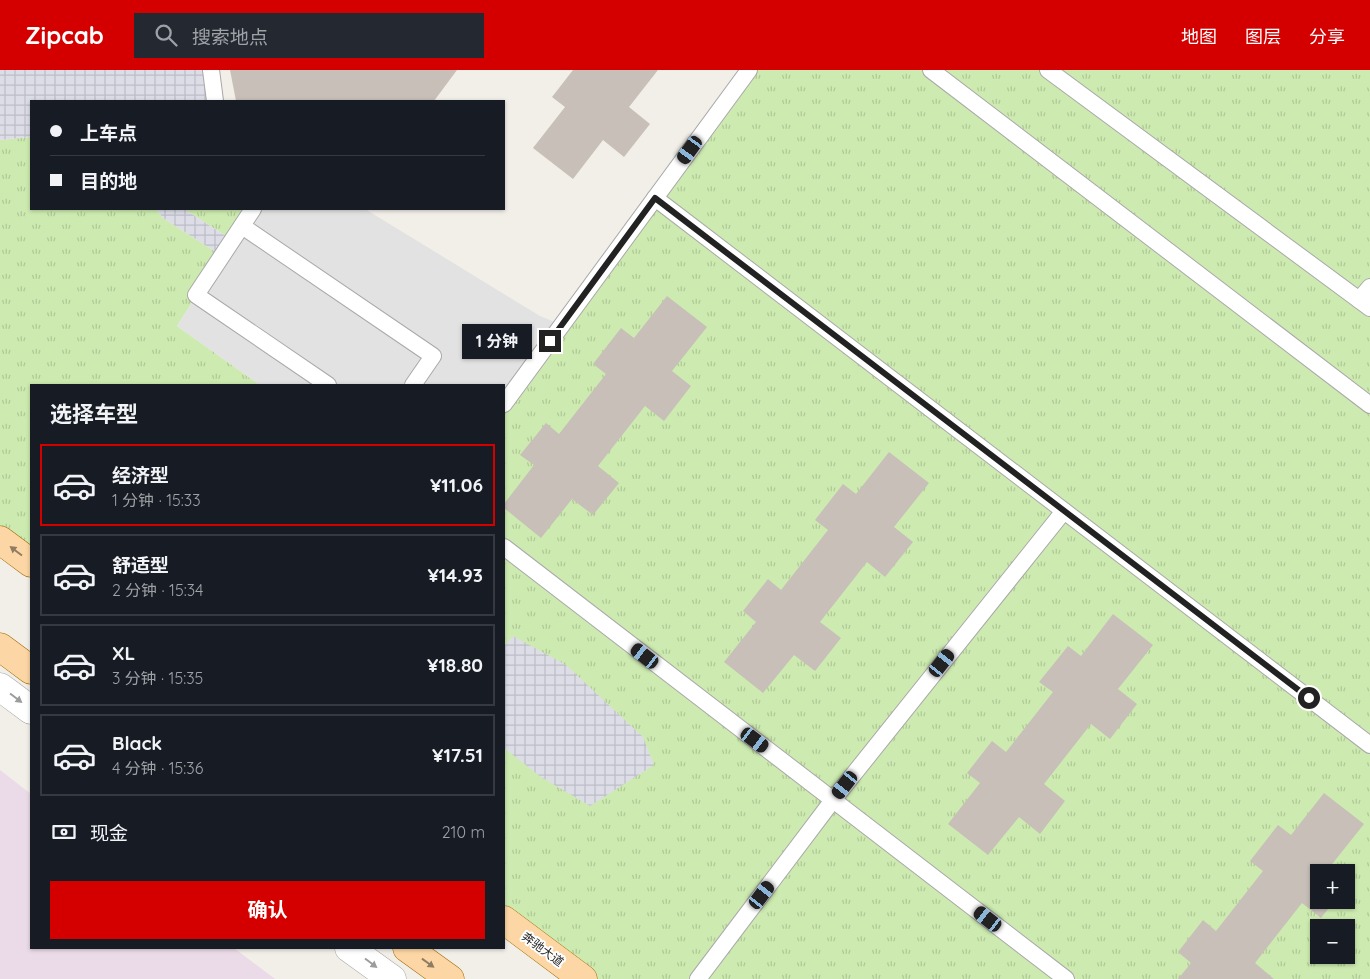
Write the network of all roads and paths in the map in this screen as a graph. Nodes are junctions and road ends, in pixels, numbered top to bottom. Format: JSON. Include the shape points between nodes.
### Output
{"nodes":[{"id":1,"x":211,"y":70,"type":"edge"},
{"id":2,"x":749,"y":70,"type":"edge"},
{"id":3,"x":931,"y":70,"type":"edge"},
{"id":4,"x":1048,"y":70,"type":"edge"},
{"id":5,"x":1067,"y":76,"type":"edge"},
{"id":6,"x":215,"y":100,"type":"edge"},
{"id":7,"x":655,"y":198,"type":"junction"},
{"id":8,"x":252,"y":210,"type":"edge"},
{"id":9,"x":242,"y":226,"type":"junction"},
{"id":10,"x":1370,"y":287,"type":"edge"},
{"id":11,"x":1365,"y":304,"type":"edge"},
{"id":12,"x":327,"y":384,"type":"edge"},
{"id":13,"x":414,"y":384,"type":"edge"},
{"id":14,"x":505,"y":403,"type":"edge"},
{"id":15,"x":1370,"y":405,"type":"edge"},
{"id":16,"x":1064,"y":511,"type":"junction"},
{"id":17,"x":0,"y":540,"type":"edge"},
{"id":18,"x":505,"y":548,"type":"edge"},
{"id":19,"x":30,"y":562,"type":"edge"},
{"id":20,"x":0,"y":647,"type":"edge"},
{"id":21,"x":30,"y":669,"type":"edge"},
{"id":22,"x":0,"y":687,"type":"edge"},
{"id":23,"x":30,"y":709,"type":"edge"},
{"id":24,"x":1370,"y":745,"type":"edge"},
{"id":25,"x":833,"y":800,"type":"junction"},
{"id":26,"x":505,"y":921,"type":"edge"},
{"id":27,"x":351,"y":949,"type":"edge"},
{"id":28,"x":408,"y":949,"type":"edge"},
{"id":29,"x":392,"y":979,"type":"edge"},
{"id":30,"x":450,"y":979,"type":"edge"},
{"id":31,"x":583,"y":979,"type":"edge"},
{"id":32,"x":698,"y":979,"type":"edge"},
{"id":33,"x":1066,"y":979,"type":"edge"}],
"edges":[{"from":1,"to":6,"type":"lane"},
{"from":2,"to":7,"type":"lane"},
{"from":3,"to":15,"type":"lane"},
{"from":4,"to":5,"type":"lane"},
{"from":5,"to":11,"type":"lane"},
{"from":7,"to":14,"type":"lane"},
{"from":7,"to":16,"type":"lane"},
{"from":8,"to":9,"type":"lane"},
{"from":9,"to":12,"type":"lane","via":[[196,295]]},
{"from":9,"to":13,"type":"lane","via":[[433,356]]},
{"from":10,"to":11,"type":"lane"},
{"from":16,"to":24,"type":"lane"},
{"from":16,"to":25,"type":"lane"},
{"from":19,"to":17,"type":"main road","one_way":true},
{"from":18,"to":25,"type":"lane"},
{"from":20,"to":21,"type":"main road"},
{"from":22,"to":23,"type":"street","one_way":true},
{"from":25,"to":32,"type":"lane"},
{"from":25,"to":33,"type":"lane"},
{"from":26,"to":31,"type":"main road","name":"奔驰大道"},
{"from":27,"to":29,"type":"street","one_way":true},
{"from":28,"to":30,"type":"main road","one_way":true}]}
